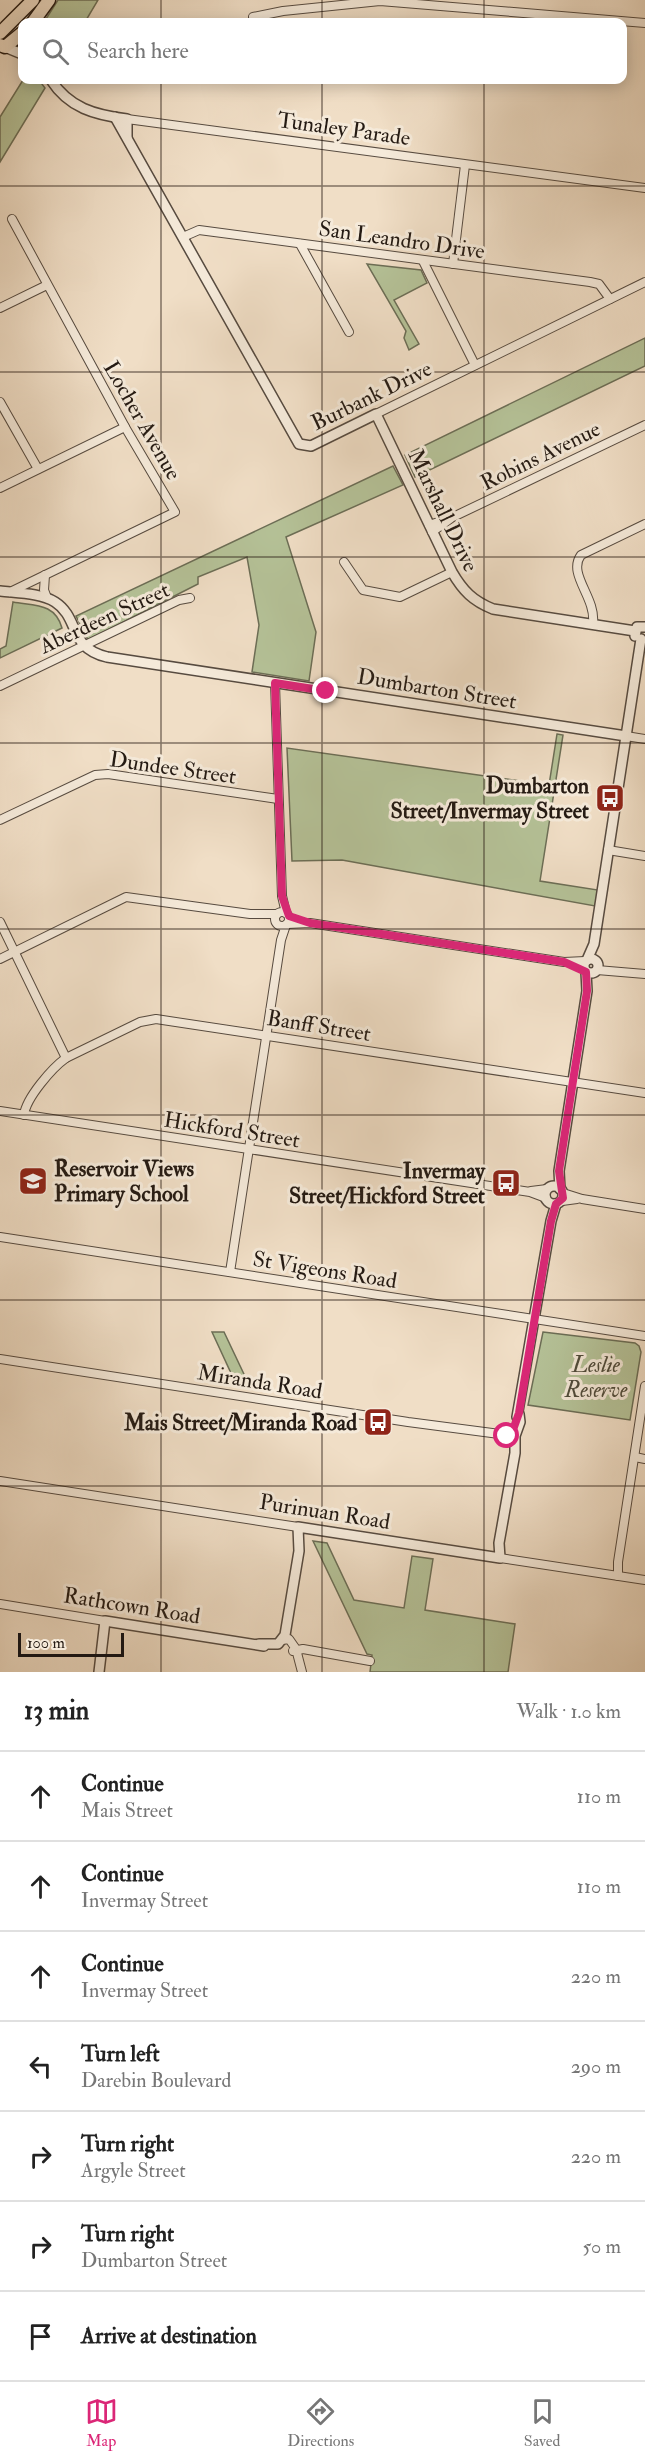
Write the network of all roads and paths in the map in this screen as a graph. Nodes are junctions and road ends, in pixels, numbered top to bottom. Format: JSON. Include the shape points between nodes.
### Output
{"nodes":[{"id":1,"x":33,"y":0,"type":"edge"},
{"id":2,"x":49,"y":0,"type":"edge"},
{"id":3,"x":380,"y":1,"type":"edge"},
{"id":4,"x":254,"y":17,"type":"dead end"},
{"id":5,"x":36,"y":18,"type":"edge"},
{"id":6,"x":585,"y":18,"type":"edge"},
{"id":7,"x":627,"y":22,"type":"edge"},
{"id":8,"x":645,"y":23,"type":"edge"},
{"id":9,"x":2,"y":30,"type":"edge"},
{"id":10,"x":18,"y":36,"type":"edge"},
{"id":11,"x":18,"y":38,"type":"edge"},
{"id":12,"x":3,"y":46,"type":"edge"},
{"id":13,"x":18,"y":52,"type":"edge"},
{"id":14,"x":54,"y":84,"type":"edge"},
{"id":15,"x":115,"y":117,"type":"junction"},
{"id":16,"x":127,"y":119,"type":"junction"},
{"id":17,"x":127,"y":137,"type":"junction"},
{"id":18,"x":465,"y":165,"type":"junction"},
{"id":19,"x":645,"y":188,"type":"edge"},
{"id":20,"x":12,"y":219,"type":"dead end"},
{"id":21,"x":183,"y":237,"type":"junction"},
{"id":22,"x":300,"y":244,"type":"junction"},
{"id":23,"x":423,"y":261,"type":"junction"},
{"id":24,"x":453,"y":264,"type":"junction"},
{"id":25,"x":645,"y":282,"type":"edge"},
{"id":26,"x":47,"y":285,"type":"junction"},
{"id":27,"x":610,"y":299,"type":"junction"},
{"id":28,"x":0,"y":308,"type":"edge"},
{"id":29,"x":349,"y":332,"type":"dead end"},
{"id":30,"x":475,"y":365,"type":"junction"},
{"id":31,"x":0,"y":402,"type":"edge"},
{"id":32,"x":376,"y":414,"type":"junction"},
{"id":33,"x":645,"y":425,"type":"edge"},
{"id":34,"x":125,"y":427,"type":"junction"},
{"id":35,"x":38,"y":470,"type":"junction"},
{"id":36,"x":0,"y":488,"type":"edge"},
{"id":37,"x":645,"y":524,"type":"edge"},
{"id":38,"x":431,"y":528,"type":"junction"},
{"id":39,"x":344,"y":562,"type":"dead end"},
{"id":40,"x":452,"y":572,"type":"junction"},
{"id":41,"x":45,"y":575,"type":"junction"},
{"id":42,"x":5,"y":591,"type":"edge"},
{"id":43,"x":47,"y":598,"type":"junction"},
{"id":44,"x":190,"y":598,"type":"dead end"},
{"id":45,"x":593,"y":623,"type":"junction"},
{"id":46,"x":645,"y":627,"type":"edge"},
{"id":47,"x":640,"y":636,"type":"edge"},
{"id":48,"x":83,"y":646,"type":"junction"},
{"id":49,"x":275,"y":683,"type":"junction"},
{"id":50,"x":0,"y":686,"type":"edge"},
{"id":51,"x":626,"y":736,"type":"junction"},
{"id":52,"x":645,"y":739,"type":"edge"},
{"id":53,"x":278,"y":799,"type":"junction"},
{"id":54,"x":0,"y":820,"type":"edge"},
{"id":55,"x":608,"y":850,"type":"junction"},
{"id":56,"x":645,"y":856,"type":"edge"},
{"id":57,"x":282,"y":919,"type":"junction"},
{"id":58,"x":0,"y":921,"type":"edge"},
{"id":59,"x":15,"y":952,"type":"junction"},
{"id":60,"x":0,"y":959,"type":"edge"},
{"id":61,"x":591,"y":966,"type":"junction"},
{"id":62,"x":645,"y":974,"type":"edge"},
{"id":63,"x":267,"y":1035,"type":"junction"},
{"id":64,"x":66,"y":1058,"type":"junction"},
{"id":65,"x":573,"y":1082,"type":"junction"},
{"id":66,"x":645,"y":1093,"type":"edge"},
{"id":67,"x":0,"y":1111,"type":"edge"},
{"id":68,"x":24,"y":1114,"type":"junction"},
{"id":69,"x":248,"y":1150,"type":"junction"},
{"id":70,"x":554,"y":1195,"type":"junction"},
{"id":71,"x":645,"y":1209,"type":"edge"},
{"id":72,"x":0,"y":1237,"type":"edge"},
{"id":73,"x":230,"y":1272,"type":"junction"},
{"id":74,"x":535,"y":1319,"type":"junction"},
{"id":75,"x":645,"y":1336,"type":"edge"},
{"id":76,"x":0,"y":1359,"type":"edge"},
{"id":77,"x":645,"y":1386,"type":"edge"},
{"id":78,"x":512,"y":1436,"type":"junction"},
{"id":79,"x":635,"y":1457,"type":"junction"},
{"id":80,"x":645,"y":1459,"type":"edge"},
{"id":81,"x":0,"y":1481,"type":"edge"},
{"id":82,"x":303,"y":1528,"type":"junction"},
{"id":83,"x":497,"y":1557,"type":"junction"},
{"id":84,"x":616,"y":1575,"type":"junction"},
{"id":85,"x":645,"y":1580,"type":"edge"},
{"id":86,"x":0,"y":1605,"type":"edge"},
{"id":87,"x":107,"y":1621,"type":"junction"},
{"id":88,"x":292,"y":1649,"type":"junction"},
{"id":89,"x":370,"y":1662,"type":"dead end"},
{"id":90,"x":99,"y":1672,"type":"edge"},
{"id":91,"x":302,"y":1672,"type":"edge"}],
"edges":[{"from":1,"to":9,"type":"main road"},
{"from":2,"to":5,"type":"main road"},
{"from":3,"to":4,"type":"street"},
{"from":3,"to":6,"type":"street"},
{"from":7,"to":8,"type":"street"},
{"from":9,"to":10,"type":"main road"},
{"from":11,"to":12,"type":"main road"},
{"from":12,"to":13,"type":"street"},
{"from":14,"to":15,"type":"street","name":"Tunaley Parade","via":[[80,108]]},
{"from":15,"to":16,"type":"street","name":"Tunaley Parade"},
{"from":15,"to":17,"type":"street","name":"Burbank Drive"},
{"from":16,"to":17,"type":"street","name":"Burbank Drive"},
{"from":16,"to":18,"type":"street","name":"Tunaley Parade"},
{"from":17,"to":21,"type":"street","name":"Burbank Drive"},
{"from":18,"to":19,"type":"street","name":"Tunaley Parade"},
{"from":18,"to":24,"type":"street"},
{"from":20,"to":26,"type":"street","name":"Locher Avenue"},
{"from":21,"to":22,"type":"street","name":"San Leandro Drive","via":[[199,230]]},
{"from":21,"to":32,"type":"street","name":"Burbank Drive","via":[[299,444],[311,446]]},
{"from":22,"to":23,"type":"street","name":"San Leandro Drive"},
{"from":22,"to":29,"type":"street"},
{"from":23,"to":24,"type":"street","name":"San Leandro Drive"},
{"from":23,"to":30,"type":"street"},
{"from":24,"to":27,"type":"street","name":"San Leandro Drive","via":[[599,284]]},
{"from":25,"to":27,"type":"street","name":"Burbank Drive"},
{"from":26,"to":28,"type":"street"},
{"from":26,"to":34,"type":"street","name":"Locher Avenue"},
{"from":27,"to":30,"type":"street","name":"Burbank Drive"},
{"from":30,"to":32,"type":"street","name":"Burbank Drive"},
{"from":31,"to":35,"type":"street"},
{"from":32,"to":38,"type":"street","name":"Marshall Drive"},
{"from":33,"to":38,"type":"street","name":"Robins Avenue"},
{"from":34,"to":35,"type":"street"},
{"from":34,"to":41,"type":"street","name":"Locher Avenue","via":[[175,512]]},
{"from":35,"to":36,"type":"street"},
{"from":37,"to":45,"type":"street","via":[[582,555],[576,562],[594,612]]},
{"from":38,"to":40,"type":"street","name":"Marshall Drive"},
{"from":39,"to":40,"type":"street","via":[[363,590],[400,597]]},
{"from":40,"to":45,"type":"street","name":"Marshall Drive","via":[[477,603],[493,609]]},
{"from":41,"to":42,"type":"street","name":"Locher Avenue"},
{"from":41,"to":43,"type":"street"},
{"from":42,"to":43,"type":"street"},
{"from":43,"to":48,"type":"street","via":[[66,613]]},
{"from":44,"to":48,"type":"street","name":"Aberdeen Street"},
{"from":45,"to":47,"type":"street","name":"Marshall Drive"},
{"from":46,"to":47,"type":"street","via":[[639,626]]},
{"from":47,"to":51,"type":"street"},
{"from":48,"to":49,"type":"street","name":"Dumbarton Street","via":[[107,657]]},
{"from":48,"to":50,"type":"street","name":"Aberdeen Street"},
{"from":49,"to":51,"type":"street","name":"Dumbarton Street"},
{"from":49,"to":53,"type":"street"},
{"from":51,"to":52,"type":"street","name":"Dumbarton Street"},
{"from":51,"to":55,"type":"street"},
{"from":53,"to":54,"type":"street","name":"Dundee Street","via":[[108,774],[95,775]]},
{"from":53,"to":57,"type":"street"},
{"from":55,"to":56,"type":"street"},
{"from":55,"to":61,"type":"street"},
{"from":57,"to":59,"type":"street","via":[[126,897]]},
{"from":57,"to":61,"type":"street"},
{"from":57,"to":63,"type":"street"},
{"from":58,"to":59,"type":"street"},
{"from":59,"to":60,"type":"street"},
{"from":59,"to":64,"type":"street"},
{"from":61,"to":62,"type":"street"},
{"from":61,"to":65,"type":"street"},
{"from":63,"to":64,"type":"street","name":"Banff Street","via":[[156,1020],[140,1022]]},
{"from":63,"to":65,"type":"street","name":"Banff Street"},
{"from":63,"to":69,"type":"street"},
{"from":64,"to":68,"type":"street","name":"Banff Street","via":[[25,1106]]},
{"from":65,"to":66,"type":"street","name":"Banff Street"},
{"from":65,"to":70,"type":"street"},
{"from":67,"to":68,"type":"street","name":"Hickford Street"},
{"from":68,"to":69,"type":"street","name":"Hickford Street"},
{"from":69,"to":70,"type":"street","name":"Hickford Street"},
{"from":69,"to":73,"type":"street"},
{"from":70,"to":71,"type":"street","name":"Hickford Street"},
{"from":70,"to":74,"type":"street"},
{"from":72,"to":73,"type":"street","name":"St Vigeons Road"},
{"from":73,"to":74,"type":"street","name":"St Vigeons Road"},
{"from":74,"to":75,"type":"street","name":"St Vigeons Road"},
{"from":74,"to":78,"type":"street"},
{"from":76,"to":78,"type":"street","name":"Miranda Road"},
{"from":77,"to":79,"type":"street"},
{"from":78,"to":83,"type":"street"},
{"from":79,"to":80,"type":"street"},
{"from":79,"to":84,"type":"street"},
{"from":81,"to":82,"type":"street","name":"Purinuan Road"},
{"from":82,"to":83,"type":"street","name":"Purinuan Road"},
{"from":82,"to":88,"type":"street","via":[[289,1619]]},
{"from":83,"to":84,"type":"street","name":"Purinuan Road"},
{"from":84,"to":85,"type":"street","name":"Purinuan Road"},
{"from":86,"to":87,"type":"street","name":"Rathcown Road"},
{"from":87,"to":88,"type":"street","name":"Rathcown Road"},
{"from":87,"to":90,"type":"street"},
{"from":88,"to":89,"type":"street","name":"Rathcown Road"},
{"from":88,"to":91,"type":"street"}]}
